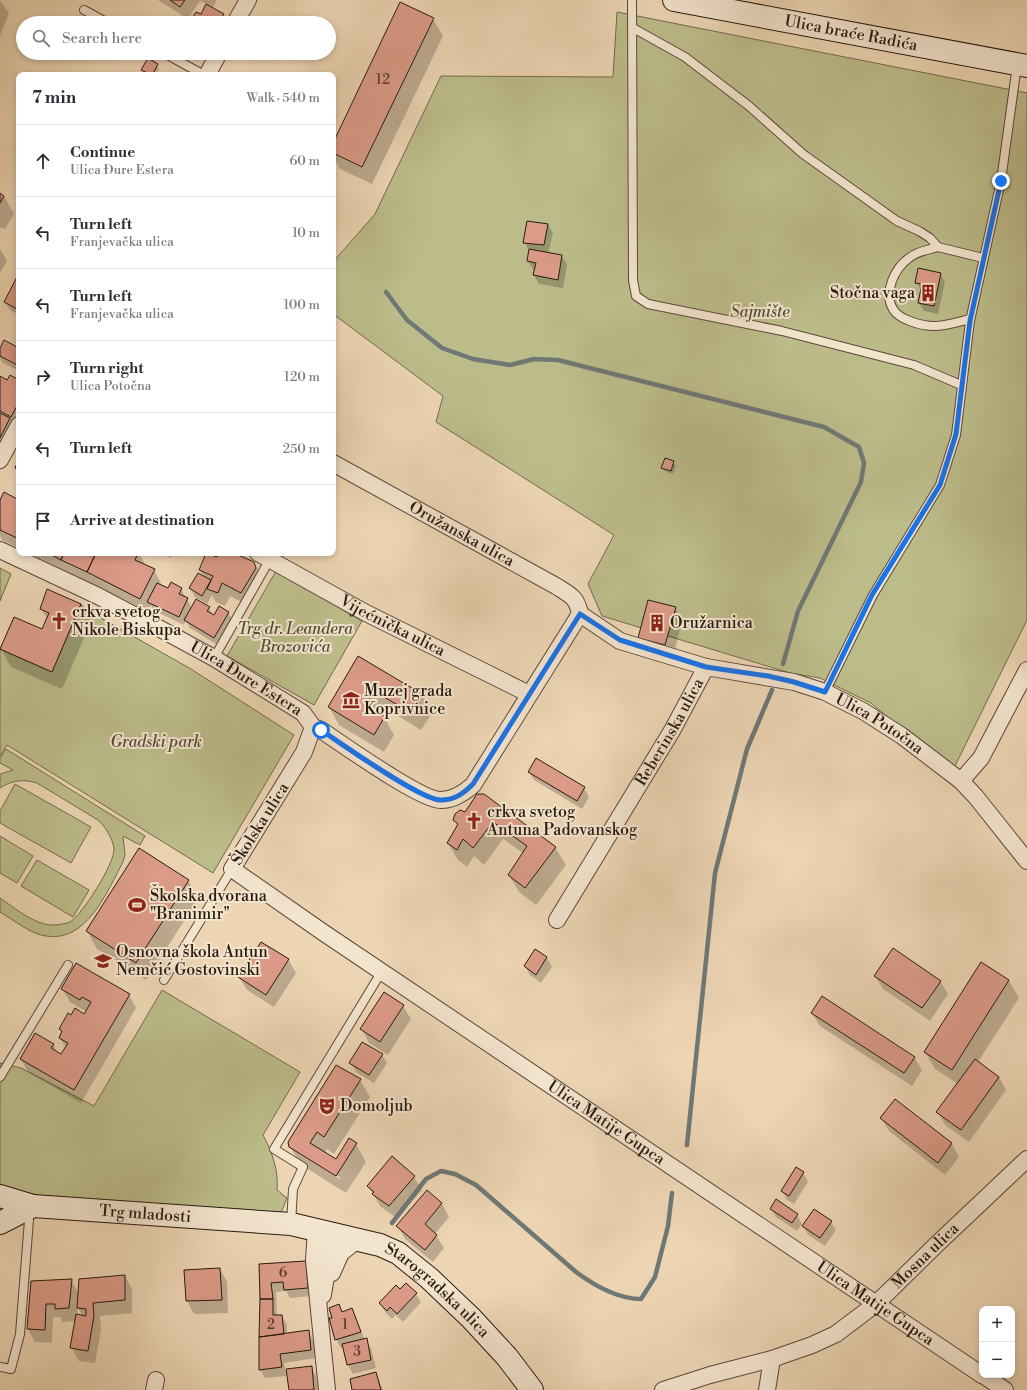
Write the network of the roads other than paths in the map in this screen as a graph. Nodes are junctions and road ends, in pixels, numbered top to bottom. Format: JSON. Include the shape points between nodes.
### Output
{"nodes":[{"id":1,"x":248,"y":0,"type":"edge"},
{"id":2,"x":632,"y":0,"type":"edge"},
{"id":3,"x":674,"y":0,"type":"edge"},
{"id":4,"x":84,"y":10,"type":"dead end"},
{"id":5,"x":95,"y":16,"type":"edge"},
{"id":6,"x":239,"y":16,"type":"edge"},
{"id":7,"x":633,"y":28,"type":"junction"},
{"id":8,"x":177,"y":60,"type":"edge"},
{"id":9,"x":215,"y":60,"type":"edge"},
{"id":10,"x":1022,"y":65,"type":"edge"},
{"id":11,"x":199,"y":72,"type":"edge"},
{"id":12,"x":209,"y":72,"type":"edge"},
{"id":13,"x":938,"y":247,"type":"junction"},
{"id":14,"x":983,"y":258,"type":"junction"},
{"id":15,"x":970,"y":319,"type":"junction"},
{"id":16,"x":961,"y":385,"type":"junction"},
{"id":17,"x":16,"y":434,"type":"edge"},
{"id":18,"x":0,"y":460,"type":"edge"},
{"id":19,"x":336,"y":464,"type":"edge"},
{"id":20,"x":0,"y":550,"type":"edge"},
{"id":21,"x":264,"y":556,"type":"edge"},
{"id":22,"x":580,"y":614,"type":"junction"},
{"id":23,"x":214,"y":658,"type":"junction"},
{"id":24,"x":706,"y":667,"type":"junction"},
{"id":25,"x":1027,"y":670,"type":"edge"},
{"id":26,"x":825,"y":692,"type":"junction"},
{"id":27,"x":529,"y":694,"type":"junction"},
{"id":28,"x":313,"y":727,"type":"junction"},
{"id":29,"x":961,"y":781,"type":"junction"},
{"id":30,"x":1027,"y":861,"type":"edge"},
{"id":31,"x":232,"y":869,"type":"junction"},
{"id":32,"x":557,"y":920,"type":"dead end"},
{"id":33,"x":68,"y":965,"type":"dead end"},
{"id":34,"x":382,"y":971,"type":"junction"},
{"id":35,"x":164,"y":980,"type":"dead end"},
{"id":36,"x":0,"y":1077,"type":"edge"},
{"id":37,"x":1027,"y":1160,"type":"edge"},
{"id":38,"x":0,"y":1196,"type":"edge"},
{"id":39,"x":30,"y":1207,"type":"junction"},
{"id":40,"x":0,"y":1223,"type":"edge"},
{"id":41,"x":291,"y":1224,"type":"junction"},
{"id":42,"x":322,"y":1231,"type":"junction"},
{"id":43,"x":359,"y":1239,"type":"junction"},
{"id":44,"x":324,"y":1289,"type":"junction"},
{"id":45,"x":877,"y":1303,"type":"junction"},
{"id":46,"x":320,"y":1308,"type":"junction"},
{"id":47,"x":772,"y":1359,"type":"junction"},
{"id":48,"x":0,"y":1367,"type":"edge"},
{"id":49,"x":979,"y":1373,"type":"edge"},
{"id":50,"x":987,"y":1378,"type":"edge"},
{"id":51,"x":327,"y":1390,"type":"edge"},
{"id":52,"x":532,"y":1390,"type":"edge"},
{"id":53,"x":663,"y":1390,"type":"edge"},
{"id":54,"x":767,"y":1390,"type":"edge"},
{"id":55,"x":1005,"y":1390,"type":"edge"}],
"edges":[{"from":1,"to":6,"type":"street"},
{"from":2,"to":7,"type":"lane"},
{"from":3,"to":10,"type":"main road","name":"Ulica braće Radića"},
{"from":4,"to":5,"type":"lane"},
{"from":7,"to":13,"type":"lane","via":[[685,57],[749,106],[803,154],[897,221],[930,238]]},
{"from":7,"to":16,"type":"lane","via":[[632,210],[633,280],[636,296],[648,304],[782,332],[914,365]]},
{"from":8,"to":11,"type":"lane"},
{"from":9,"to":12,"type":"street"},
{"from":10,"to":14,"type":"lane","via":[[1001,181]]},
{"from":13,"to":14,"type":"lane"},
{"from":13,"to":15,"type":"lane","via":[[909,258],[893,277],[890,301],[893,310],[904,318],[934,326]]},
{"from":14,"to":15,"type":"lane"},
{"from":15,"to":16,"type":"lane"},
{"from":16,"to":26,"type":"lane","via":[[956,434],[940,485],[872,595]]},
{"from":17,"to":18,"type":"street"},
{"from":19,"to":22,"type":"street","name":"Oružanska ulica","via":[[556,586],[578,602]]},
{"from":20,"to":23,"type":"street","name":"Ulica Đure Estera","via":[[98,596]]},
{"from":21,"to":23,"type":"lane"},
{"from":21,"to":27,"type":"street","name":"Vijećnička ulica","via":[[366,613]]},
{"from":22,"to":24,"type":"street","name":"Ulica Potočna","via":[[620,640]]},
{"from":22,"to":27,"type":"street"},
{"from":23,"to":28,"type":"street","name":"Ulica Đure Estera","via":[[303,713]]},
{"from":24,"to":26,"type":"street","name":"Ulica Potočna","via":[[768,676]]},
{"from":24,"to":32,"type":"street","name":"Reberinska ulica","via":[[673,729]]},
{"from":25,"to":29,"type":"street","via":[[981,758]]},
{"from":26,"to":29,"type":"street","name":"Ulica Potočna","via":[[863,711],[902,736]]},
{"from":27,"to":28,"type":"street","name":"Ulica Đure Estera","via":[[473,784],[463,794],[452,799],[439,800],[415,791]]},
{"from":28,"to":31,"type":"street","name":"Školska ulica","via":[[304,752]]},
{"from":29,"to":30,"type":"street","name":"Ulica Potočna"},
{"from":31,"to":34,"type":"street","name":"Ulica Matije Gupca"},
{"from":31,"to":35,"type":"lane","name":"Školska ulica"},
{"from":33,"to":36,"type":"lane"},
{"from":34,"to":41,"type":"lane","via":[[274,1149],[303,1166],[293,1189]]},
{"from":34,"to":45,"type":"street","name":"Ulica Matije Gupca"},
{"from":37,"to":45,"type":"street","name":"Mosna ulica"},
{"from":38,"to":39,"type":"main road","name":"Trg mladosti"},
{"from":39,"to":40,"type":"main road"},
{"from":39,"to":41,"type":"main road","name":"Trg mladosti"},
{"from":39,"to":48,"type":"lane","via":[[20,1334],[11,1369]]},
{"from":41,"to":42,"type":"main road","name":"Trg mladosti"},
{"from":42,"to":43,"type":"main road","name":"Starogradska ulica"},
{"from":42,"to":44,"type":"street","via":[[331,1244]]},
{"from":42,"to":46,"type":"street","via":[[314,1260]]},
{"from":43,"to":44,"type":"street","via":[[341,1254]]},
{"from":43,"to":52,"type":"main road","name":"Starogradska ulica","via":[[390,1249],[429,1278],[507,1357]]},
{"from":44,"to":46,"type":"street"},
{"from":45,"to":47,"type":"street","name":"Mosna ulica","via":[[836,1334],[812,1346]]},
{"from":45,"to":49,"type":"street","name":"Ulica Matije Gupca"},
{"from":46,"to":51,"type":"street"},
{"from":47,"to":53,"type":"street","name":"Mosna ulica"},
{"from":47,"to":54,"type":"street"},
{"from":50,"to":55,"type":"street","name":"Ulica Matije Gupca"}]}
